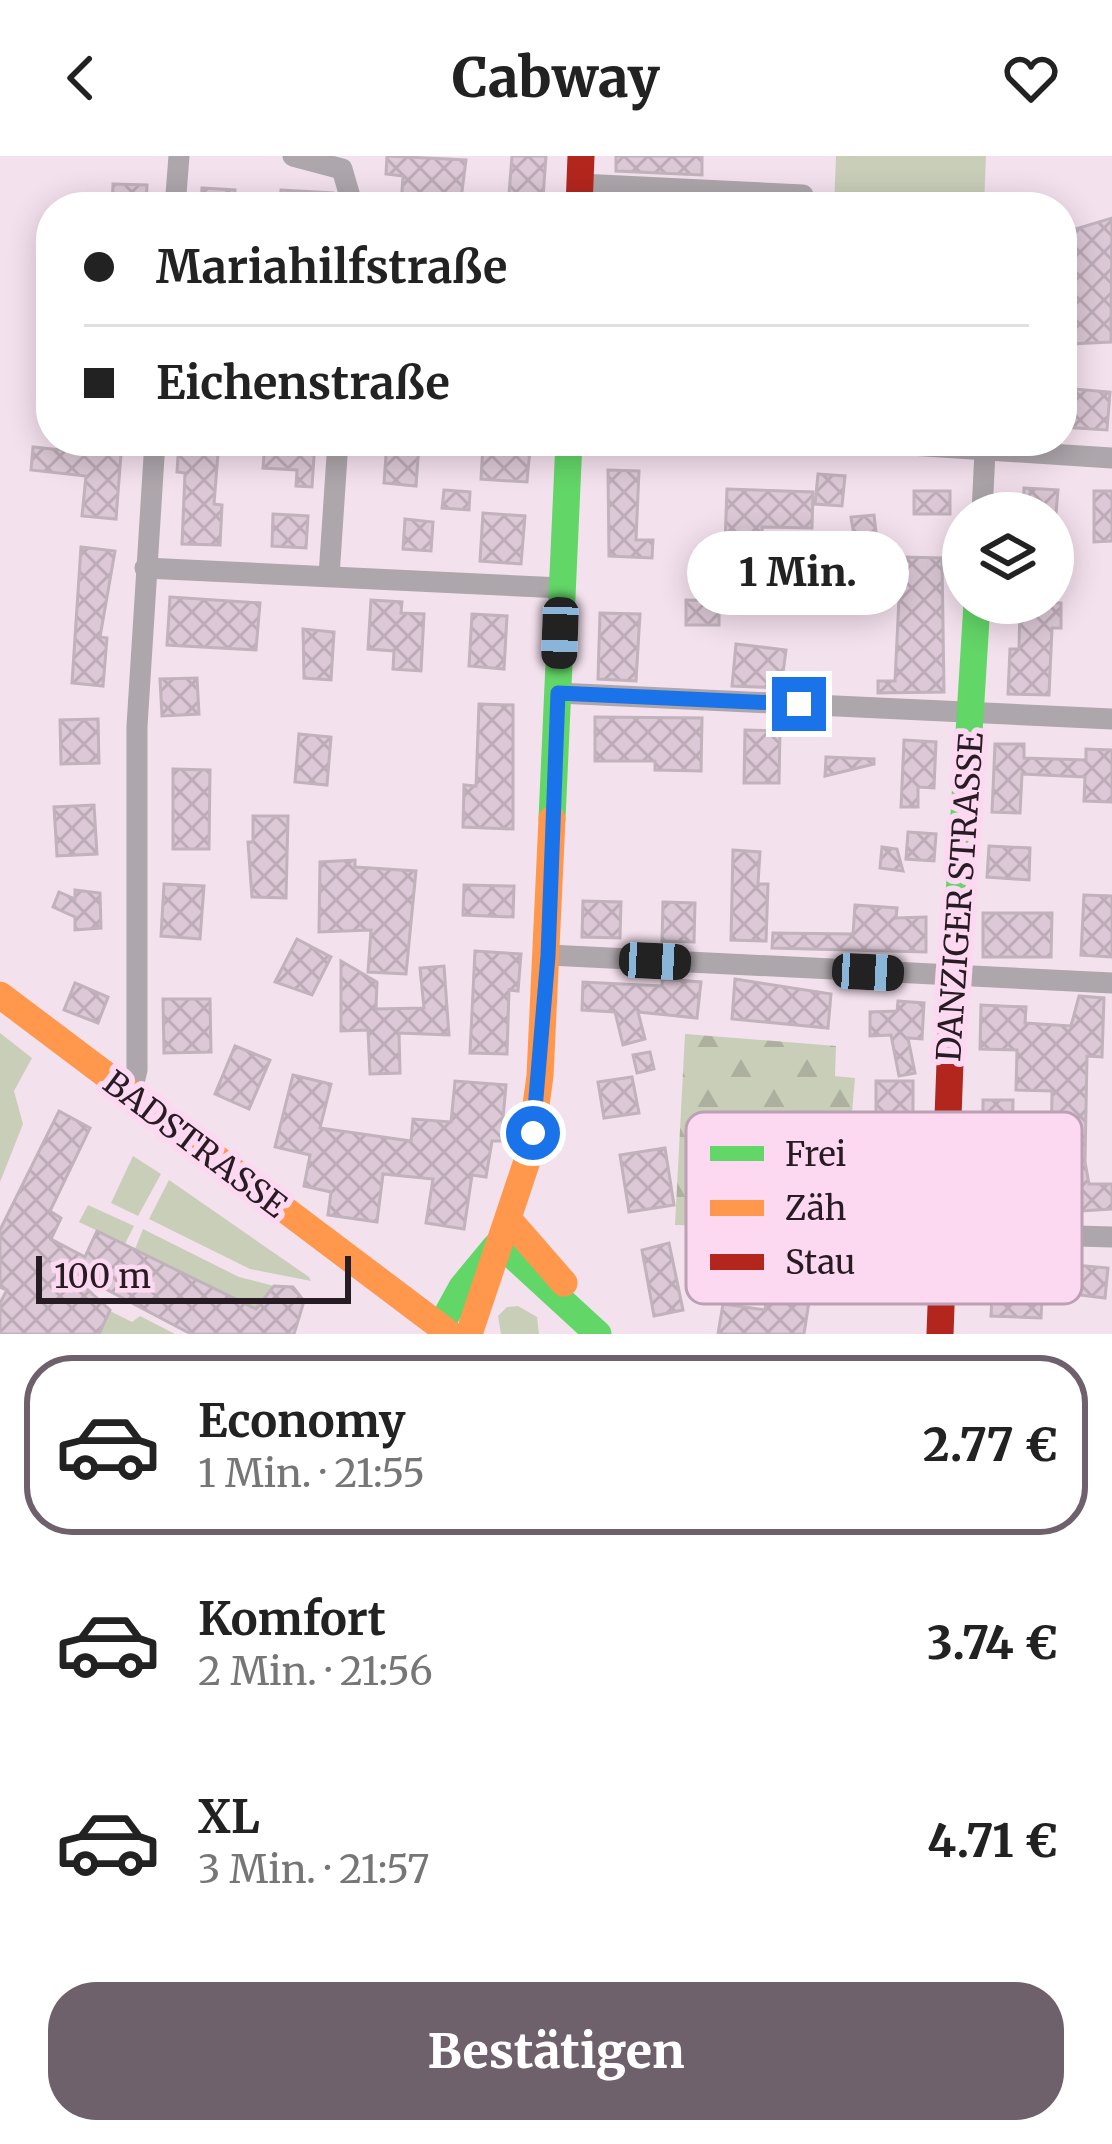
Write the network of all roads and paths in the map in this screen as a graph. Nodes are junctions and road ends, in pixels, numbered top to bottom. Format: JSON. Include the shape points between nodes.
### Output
{"nodes":[{"id":1,"x":179,"y":156,"type":"edge"},
{"id":2,"x":293,"y":156,"type":"edge"},
{"id":3,"x":580,"y":182,"type":"edge"},
{"id":4,"x":176,"y":192,"type":"edge"},
{"id":5,"x":349,"y":192,"type":"edge"},
{"id":6,"x":752,"y":192,"type":"edge"},
{"id":7,"x":154,"y":456,"type":"edge"},
{"id":8,"x":337,"y":456,"type":"edge"},
{"id":9,"x":568,"y":456,"type":"edge"},
{"id":10,"x":985,"y":456,"type":"edge"},
{"id":11,"x":1076,"y":456,"type":"edge"},
{"id":12,"x":1112,"y":458,"type":"edge"},
{"id":13,"x":983,"y":492,"type":"edge"},
{"id":14,"x":145,"y":568,"type":"junction"},
{"id":15,"x":329,"y":576,"type":"junction"},
{"id":16,"x":562,"y":588,"type":"junction"},
{"id":17,"x":976,"y":624,"type":"edge"},
{"id":18,"x":558,"y":693,"type":"junction"},
{"id":19,"x":972,"y":712,"type":"junction"},
{"id":20,"x":1112,"y":719,"type":"edge"},
{"id":21,"x":548,"y":956,"type":"junction"},
{"id":22,"x":953,"y":977,"type":"junction"},
{"id":23,"x":1112,"y":982,"type":"edge"},
{"id":24,"x":0,"y":995,"type":"edge"},
{"id":25,"x":131,"y":1096,"type":"junction"},
{"id":26,"x":947,"y":1112,"type":"edge"},
{"id":27,"x":504,"y":1231,"type":"junction"},
{"id":28,"x":1082,"y":1236,"type":"edge"},
{"id":29,"x":1112,"y":1237,"type":"edge"},
{"id":30,"x":941,"y":1304,"type":"edge"},
{"id":31,"x":445,"y":1331,"type":"edge"},
{"id":32,"x":469,"y":1334,"type":"edge"},
{"id":33,"x":598,"y":1334,"type":"edge"},
{"id":34,"x":940,"y":1334,"type":"edge"}],
"edges":[{"from":1,"to":4,"type":"street"},
{"from":2,"to":5,"type":"street","via":[[342,169]]},
{"from":3,"to":6,"type":"street"},
{"from":7,"to":14,"type":"street"},
{"from":8,"to":15,"type":"street"},
{"from":9,"to":16,"type":"street"},
{"from":10,"to":13,"type":"street"},
{"from":11,"to":12,"type":"street"},
{"from":14,"to":15,"type":"street"},
{"from":14,"to":25,"type":"street"},
{"from":15,"to":16,"type":"street"},
{"from":16,"to":18,"type":"street"},
{"from":17,"to":19,"type":"street","name":"DANZIGER STRASSE"},
{"from":18,"to":19,"type":"street"},
{"from":18,"to":21,"type":"street"},
{"from":19,"to":20,"type":"street"},
{"from":19,"to":22,"type":"street","name":"DANZIGER STRASSE"},
{"from":21,"to":22,"type":"street"},
{"from":21,"to":27,"type":"street","via":[[533,1133]]},
{"from":22,"to":23,"type":"street"},
{"from":22,"to":26,"type":"street","name":"DANZIGER STRASSE"},
{"from":24,"to":25,"type":"street","name":"BADSTRASSE"},
{"from":25,"to":31,"type":"street","name":"BADSTRASSE"},
{"from":27,"to":31,"type":"street","via":[[462,1287]]},
{"from":27,"to":32,"type":"street"},
{"from":27,"to":33,"type":"street","via":[[553,1266]]},
{"from":28,"to":29,"type":"street"},
{"from":30,"to":34,"type":"street","name":"DANZIGER STRASSE"}]}
